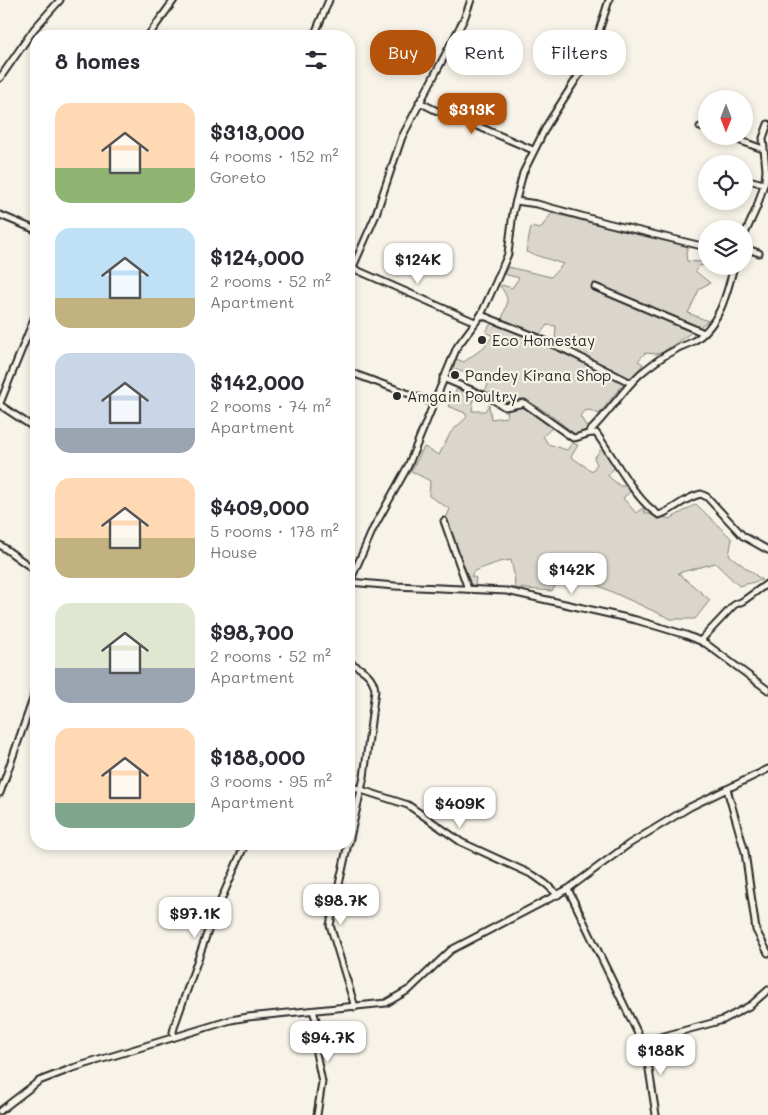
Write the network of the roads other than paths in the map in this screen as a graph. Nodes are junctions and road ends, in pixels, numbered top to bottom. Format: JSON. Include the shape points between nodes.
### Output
{"nodes":[{"id":1,"x":60,"y":0,"type":"edge"},
{"id":2,"x":174,"y":0,"type":"edge"},
{"id":3,"x":329,"y":0,"type":"edge"},
{"id":4,"x":471,"y":0,"type":"edge"},
{"id":5,"x":609,"y":0,"type":"edge"},
{"id":6,"x":33,"y":30,"type":"edge"},
{"id":7,"x":152,"y":30,"type":"edge"},
{"id":8,"x":316,"y":30,"type":"edge"},
{"id":9,"x":30,"y":35,"type":"edge"},
{"id":10,"x":0,"y":78,"type":"edge"},
{"id":11,"x":419,"y":102,"type":"junction"},
{"id":12,"x":768,"y":124,"type":"edge"},
{"id":13,"x":752,"y":145,"type":"edge"},
{"id":14,"x":763,"y":149,"type":"junction"},
{"id":15,"x":533,"y":150,"type":"junction"},
{"id":16,"x":753,"y":182,"type":"edge"},
{"id":17,"x":764,"y":184,"type":"junction"},
{"id":18,"x":516,"y":201,"type":"junction"},
{"id":19,"x":0,"y":215,"type":"edge"},
{"id":20,"x":751,"y":220,"type":"edge"},
{"id":21,"x":30,"y":228,"type":"edge"},
{"id":22,"x":698,"y":245,"type":"edge"},
{"id":23,"x":753,"y":251,"type":"edge"},
{"id":24,"x":760,"y":253,"type":"dead end"},
{"id":25,"x":355,"y":261,"type":"edge"},
{"id":26,"x":355,"y":269,"type":"edge"},
{"id":27,"x":731,"y":275,"type":"edge"},
{"id":28,"x":594,"y":287,"type":"dead end"},
{"id":29,"x":481,"y":315,"type":"junction"},
{"id":30,"x":475,"y":322,"type":"junction"},
{"id":31,"x":30,"y":329,"type":"edge"},
{"id":32,"x":704,"y":334,"type":"junction"},
{"id":33,"x":355,"y":374,"type":"edge"},
{"id":34,"x":443,"y":378,"type":"junction"},
{"id":35,"x":631,"y":384,"type":"junction"},
{"id":36,"x":434,"y":403,"type":"junction"},
{"id":37,"x":0,"y":404,"type":"edge"},
{"id":38,"x":30,"y":425,"type":"edge"},
{"id":39,"x":589,"y":432,"type":"junction"},
{"id":40,"x":444,"y":521,"type":"dead end"},
{"id":41,"x":0,"y":545,"type":"edge"},
{"id":42,"x":768,"y":550,"type":"edge"},
{"id":43,"x":30,"y":567,"type":"edge"},
{"id":44,"x":355,"y":569,"type":"edge"},
{"id":45,"x":355,"y":583,"type":"edge"},
{"id":46,"x":768,"y":583,"type":"edge"},
{"id":47,"x":468,"y":589,"type":"junction"},
{"id":48,"x":704,"y":642,"type":"junction"},
{"id":49,"x":355,"y":665,"type":"edge"},
{"id":50,"x":768,"y":690,"type":"edge"},
{"id":51,"x":30,"y":708,"type":"edge"},
{"id":52,"x":768,"y":769,"type":"edge"},
{"id":53,"x":355,"y":788,"type":"edge"},
{"id":54,"x":727,"y":789,"type":"junction"},
{"id":55,"x":361,"y":790,"type":"junction"},
{"id":56,"x":0,"y":793,"type":"edge"},
{"id":57,"x":355,"y":816,"type":"edge"},
{"id":58,"x":243,"y":850,"type":"edge"},
{"id":59,"x":347,"y":850,"type":"edge"},
{"id":60,"x":568,"y":889,"type":"junction"},
{"id":61,"x":558,"y":895,"type":"junction"},
{"id":62,"x":768,"y":953,"type":"edge"},
{"id":63,"x":768,"y":990,"type":"edge"},
{"id":64,"x":355,"y":1007,"type":"junction"},
{"id":65,"x":313,"y":1011,"type":"junction"},
{"id":66,"x":174,"y":1037,"type":"junction"},
{"id":67,"x":642,"y":1042,"type":"junction"},
{"id":68,"x":0,"y":1111,"type":"edge"},
{"id":69,"x":316,"y":1115,"type":"edge"},
{"id":70,"x":656,"y":1115,"type":"edge"}],
"edges":[{"from":1,"to":6,"type":"street"},
{"from":2,"to":7,"type":"street"},
{"from":3,"to":8,"type":"street"},
{"from":4,"to":11,"type":"street"},
{"from":5,"to":15,"type":"street","via":[[591,56]]},
{"from":9,"to":10,"type":"street"},
{"from":11,"to":15,"type":"street"},
{"from":11,"to":25,"type":"street","via":[[402,137]]},
{"from":12,"to":14,"type":"street"},
{"from":13,"to":14,"type":"street"},
{"from":14,"to":17,"type":"street"},
{"from":15,"to":18,"type":"street"},
{"from":16,"to":17,"type":"street"},
{"from":17,"to":20,"type":"street"},
{"from":18,"to":22,"type":"street"},
{"from":18,"to":29,"type":"street","via":[[508,254]]},
{"from":19,"to":21,"type":"street"},
{"from":23,"to":24,"type":"street"},
{"from":26,"to":30,"type":"street"},
{"from":27,"to":32,"type":"street","via":[[720,311]]},
{"from":28,"to":32,"type":"street"},
{"from":29,"to":30,"type":"street"},
{"from":29,"to":35,"type":"street","via":[[568,351]]},
{"from":30,"to":34,"type":"street","via":[[457,347]]},
{"from":31,"to":37,"type":"street"},
{"from":32,"to":35,"type":"street","via":[[658,360]]},
{"from":33,"to":36,"type":"street"},
{"from":34,"to":36,"type":"street"},
{"from":34,"to":39,"type":"street","via":[[505,407],[524,403],[573,438]]},
{"from":35,"to":39,"type":"street"},
{"from":36,"to":44,"type":"street","via":[[407,468],[373,528]]},
{"from":37,"to":38,"type":"street"},
{"from":39,"to":42,"type":"street","via":[[596,433],[652,511],[659,515],[665,513],[693,495],[701,494],[743,536]]},
{"from":40,"to":47,"type":"street"},
{"from":41,"to":43,"type":"street"},
{"from":45,"to":47,"type":"street"},
{"from":46,"to":48,"type":"street","via":[[729,609],[702,639]]},
{"from":47,"to":48,"type":"street","via":[[507,591],[583,608],[636,620]]},
{"from":48,"to":50,"type":"street"},
{"from":49,"to":55,"type":"street","via":[[366,671],[375,686]]},
{"from":51,"to":56,"type":"street"},
{"from":52,"to":54,"type":"street"},
{"from":53,"to":55,"type":"street"},
{"from":54,"to":60,"type":"street","via":[[629,844]]},
{"from":54,"to":62,"type":"street","via":[[745,852],[756,930]]},
{"from":55,"to":57,"type":"street"},
{"from":55,"to":61,"type":"street","via":[[408,805],[461,842],[534,875]]},
{"from":58,"to":66,"type":"street","via":[[200,953],[175,1024]]},
{"from":59,"to":64,"type":"street","via":[[330,925]]},
{"from":60,"to":61,"type":"street"},
{"from":60,"to":67,"type":"street"},
{"from":61,"to":64,"type":"street","via":[[467,940],[398,998]]},
{"from":63,"to":67,"type":"street","via":[[751,1005],[723,1020]]},
{"from":64,"to":65,"type":"street"},
{"from":65,"to":66,"type":"street","via":[[231,1020]]},
{"from":65,"to":69,"type":"street","via":[[322,1082]]},
{"from":66,"to":68,"type":"street","via":[[39,1080]]},
{"from":67,"to":70,"type":"street"}]}
